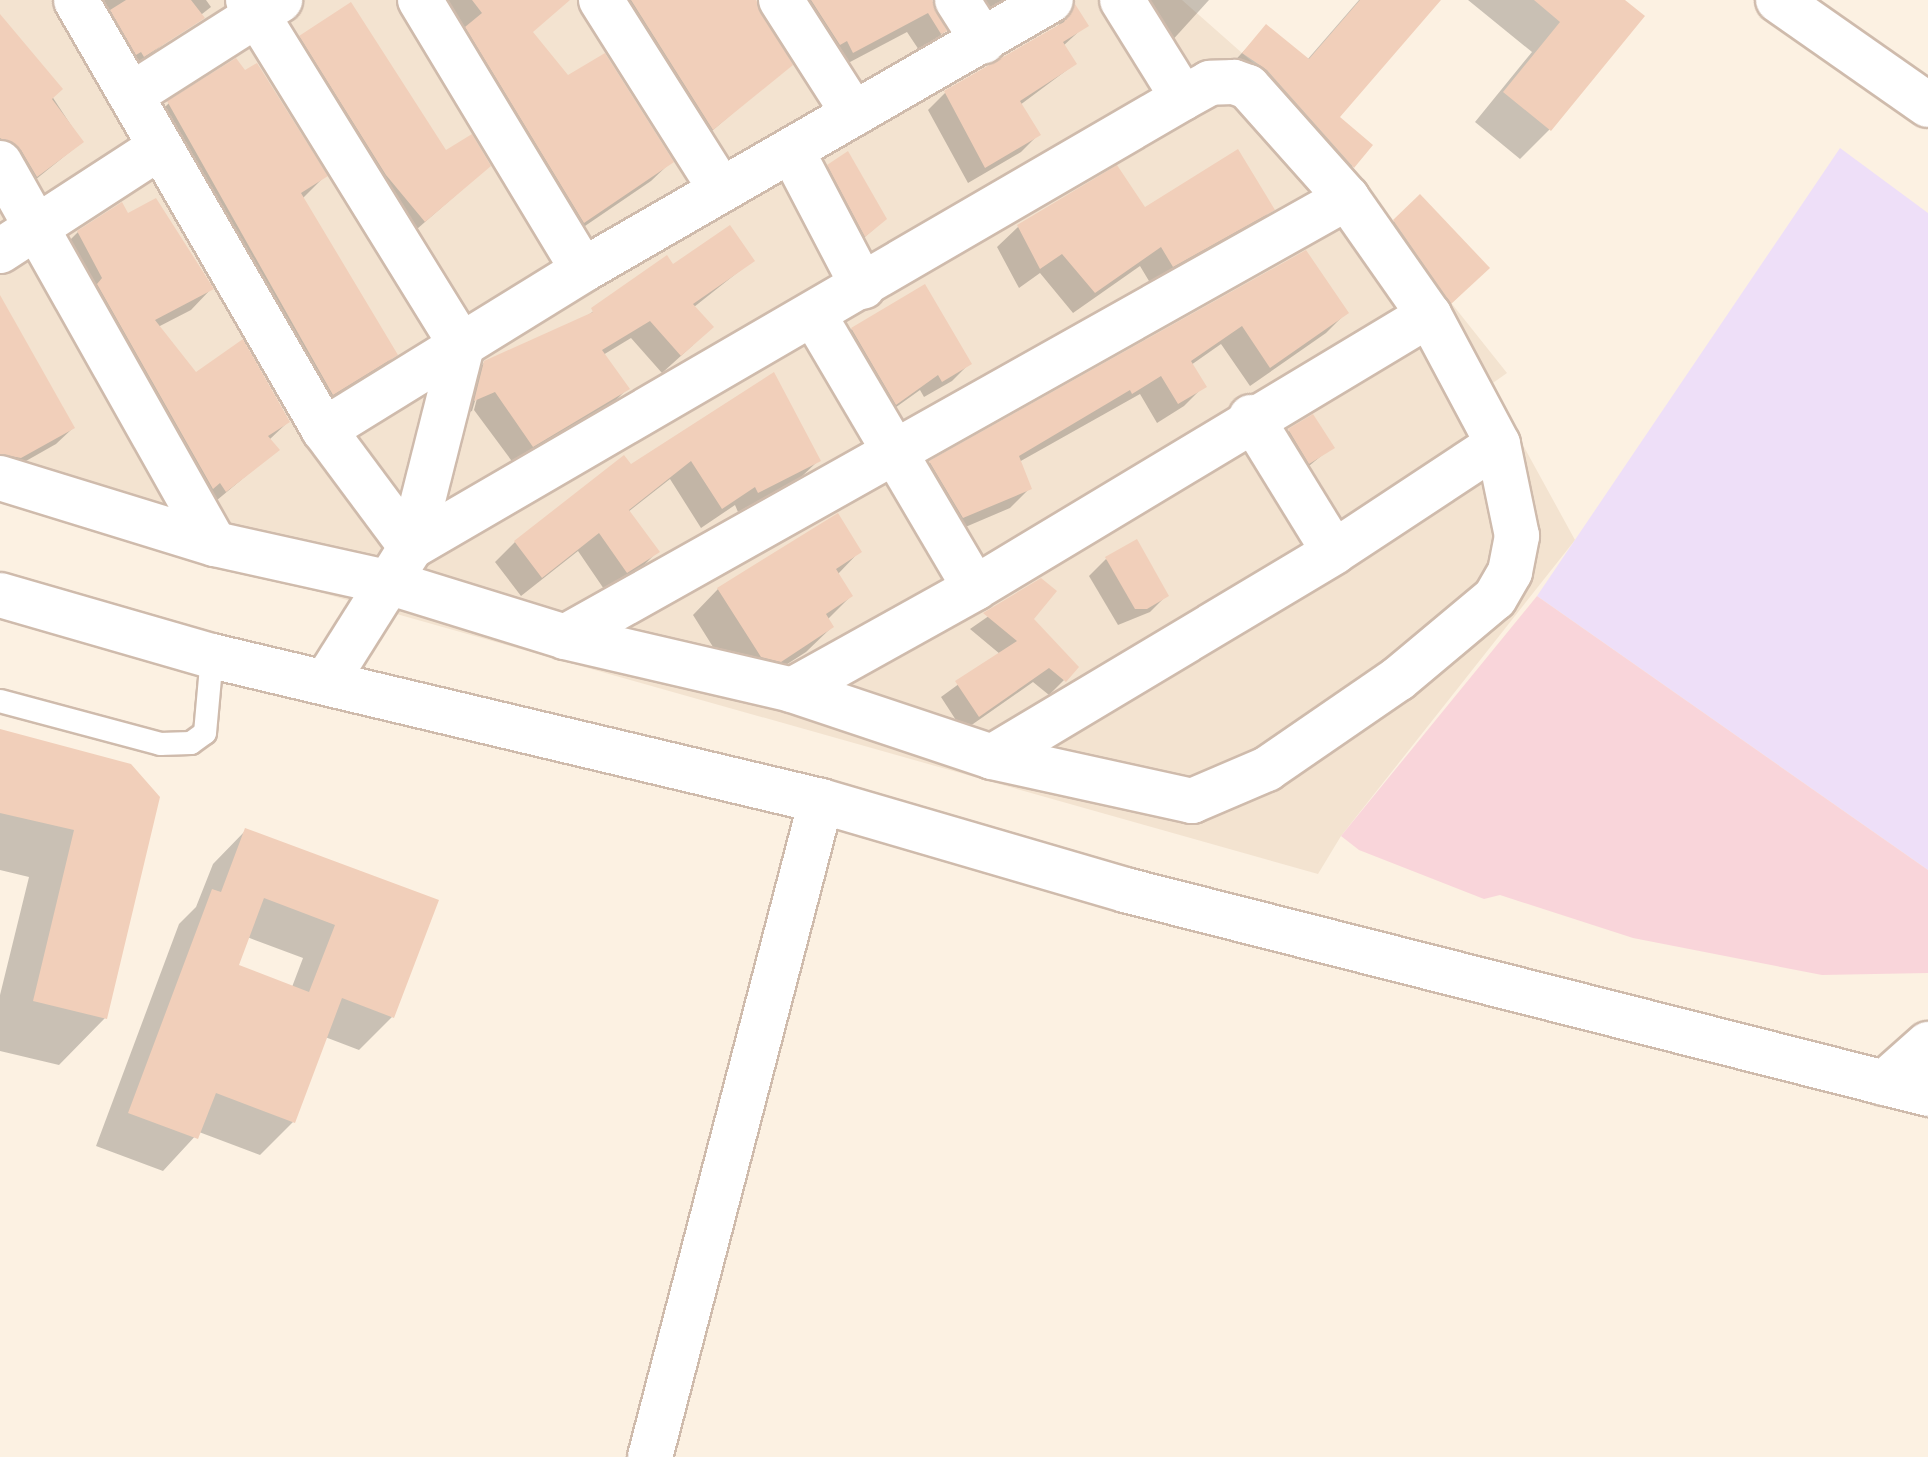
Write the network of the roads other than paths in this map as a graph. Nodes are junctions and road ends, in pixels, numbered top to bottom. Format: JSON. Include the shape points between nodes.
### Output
{"nodes":[{"id":1,"x":76,"y":0,"type":"edge"},
{"id":2,"x":420,"y":0,"type":"edge"},
{"id":3,"x":601,"y":0,"type":"edge"},
{"id":4,"x":781,"y":0,"type":"edge"},
{"id":5,"x":957,"y":0,"type":"edge"},
{"id":6,"x":1051,"y":0,"type":"edge"},
{"id":7,"x":1122,"y":0,"type":"edge"},
{"id":8,"x":1778,"y":0,"type":"edge"},
{"id":9,"x":261,"y":5,"type":"edge"},
{"id":10,"x":983,"y":41,"type":"junction"},
{"id":11,"x":131,"y":95,"type":"junction"},
{"id":12,"x":1183,"y":98,"type":"junction"},
{"id":13,"x":1927,"y":102,"type":"edge"},
{"id":14,"x":854,"y":114,"type":"junction"},
{"id":15,"x":160,"y":147,"type":"junction"},
{"id":16,"x":793,"y":153,"type":"junction"},
{"id":17,"x":0,"y":163,"type":"edge"},
{"id":18,"x":721,"y":190,"type":"junction"},
{"id":19,"x":1347,"y":198,"type":"junction"},
{"id":20,"x":37,"y":229,"type":"junction"},
{"id":21,"x":0,"y":251,"type":"edge"},
{"id":22,"x":583,"y":270,"type":"junction"},
{"id":23,"x":863,"y":287,"type":"junction"},
{"id":24,"x":814,"y":315,"type":"junction"},
{"id":25,"x":1429,"y":315,"type":"junction"},
{"id":26,"x":462,"y":346,"type":"junction"},
{"id":27,"x":1251,"y":417,"type":"junction"},
{"id":28,"x":324,"y":430,"type":"junction"},
{"id":29,"x":1498,"y":444,"type":"junction"},
{"id":30,"x":897,"y":451,"type":"junction"},
{"id":31,"x":3,"y":474,"type":"edge"},
{"id":32,"x":215,"y":544,"type":"junction"},
{"id":33,"x":1334,"y":552,"type":"junction"},
{"id":34,"x":401,"y":565,"type":"junction"},
{"id":35,"x":975,"y":588,"type":"junction"},
{"id":36,"x":0,"y":595,"type":"edge"},
{"id":37,"x":565,"y":637,"type":"junction"},
{"id":38,"x":212,"y":656,"type":"junction"},
{"id":39,"x":326,"y":682,"type":"junction"},
{"id":40,"x":792,"y":690,"type":"junction"},
{"id":41,"x":0,"y":701,"type":"edge"},
{"id":42,"x":992,"y":757,"type":"junction"},
{"id":43,"x":821,"y":801,"type":"junction"},
{"id":44,"x":1928,"y":1044,"type":"edge"},
{"id":45,"x":1884,"y":1083,"type":"junction"},
{"id":46,"x":1928,"y":1094,"type":"edge"},
{"id":47,"x":650,"y":1457,"type":"edge"}],
"edges":[{"from":1,"to":11,"type":"street"},
{"from":2,"to":22,"type":"street"},
{"from":3,"to":18,"type":"street"},
{"from":4,"to":14,"type":"street"},
{"from":5,"to":10,"type":"street"},
{"from":6,"to":10,"type":"street"},
{"from":7,"to":12,"type":"street"},
{"from":8,"to":13,"type":"street"},
{"from":9,"to":11,"type":"street"},
{"from":9,"to":26,"type":"street"},
{"from":10,"to":14,"type":"street"},
{"from":11,"to":15,"type":"street"},
{"from":12,"to":19,"type":"street","via":[[1210,83],[1248,87]]},
{"from":12,"to":23,"type":"street"},
{"from":14,"to":16,"type":"street"},
{"from":15,"to":20,"type":"street"},
{"from":15,"to":28,"type":"street"},
{"from":16,"to":18,"type":"street"},
{"from":16,"to":23,"type":"street"},
{"from":17,"to":20,"type":"street"},
{"from":18,"to":22,"type":"street"},
{"from":19,"to":25,"type":"street"},
{"from":19,"to":30,"type":"street"},
{"from":20,"to":21,"type":"street"},
{"from":20,"to":32,"type":"street"},
{"from":22,"to":26,"type":"street"},
{"from":23,"to":24,"type":"street"},
{"from":24,"to":30,"type":"street"},
{"from":24,"to":34,"type":"street"},
{"from":25,"to":27,"type":"street"},
{"from":25,"to":29,"type":"street"},
{"from":26,"to":28,"type":"street"},
{"from":26,"to":34,"type":"street"},
{"from":27,"to":33,"type":"street"},
{"from":27,"to":35,"type":"street"},
{"from":28,"to":34,"type":"street"},
{"from":29,"to":33,"type":"street"},
{"from":29,"to":42,"type":"street","via":[[1517,536],[1510,572],[1495,598],[1398,679],[1267,769],[1192,801]]},
{"from":30,"to":35,"type":"street"},
{"from":30,"to":37,"type":"street"},
{"from":31,"to":32,"type":"street"},
{"from":32,"to":34,"type":"street"},
{"from":33,"to":42,"type":"street"},
{"from":34,"to":37,"type":"street"},
{"from":34,"to":39,"type":"street"},
{"from":35,"to":40,"type":"street"},
{"from":36,"to":38,"type":"street"},
{"from":37,"to":40,"type":"street"},
{"from":38,"to":39,"type":"street"},
{"from":38,"to":41,"type":"lane","via":[[205,733],[191,743],[160,744]]},
{"from":39,"to":43,"type":"street"},
{"from":40,"to":42,"type":"street"},
{"from":43,"to":45,"type":"street","via":[[1125,890]]},
{"from":43,"to":47,"type":"street"},
{"from":44,"to":45,"type":"street"},
{"from":45,"to":46,"type":"street"}]}
